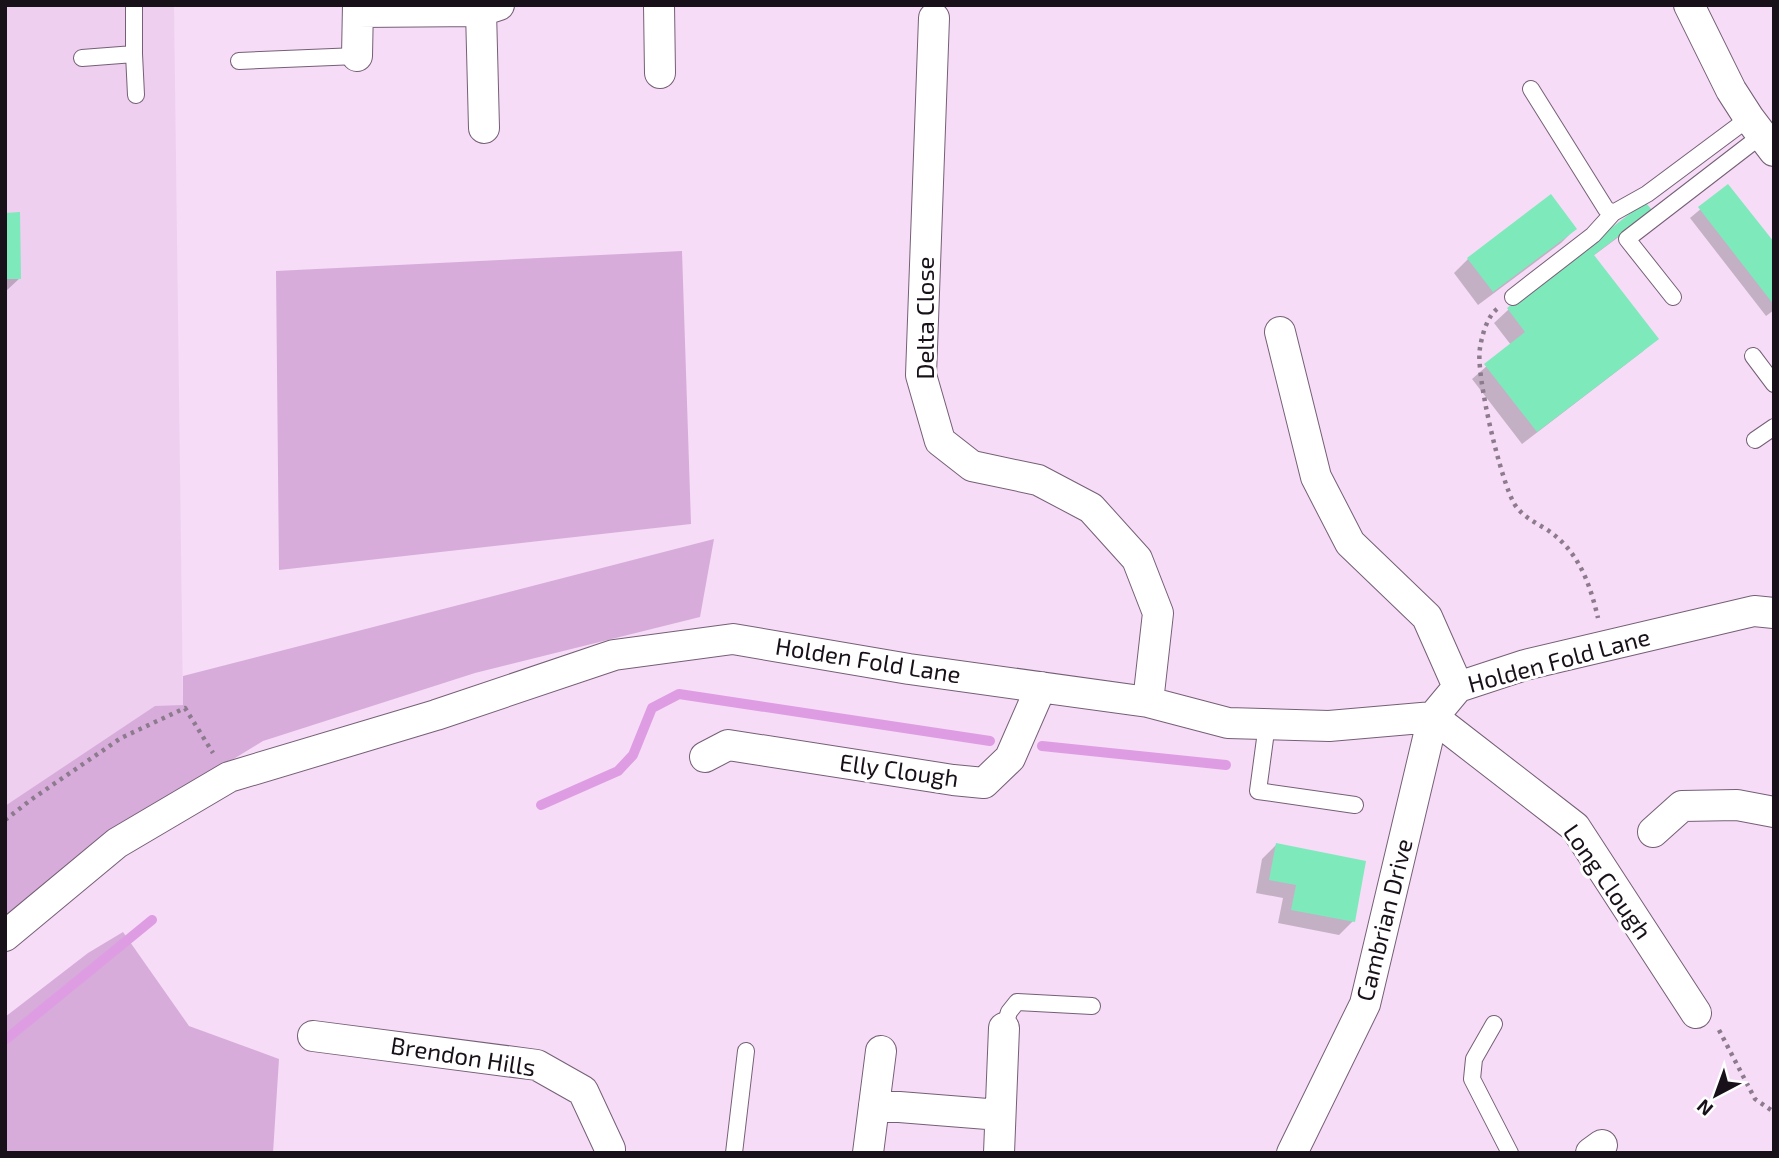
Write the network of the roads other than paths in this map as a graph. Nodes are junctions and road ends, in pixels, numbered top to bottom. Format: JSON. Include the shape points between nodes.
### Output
{"nodes":[{"id":1,"x":134,"y":5,"type":"edge"},
{"id":2,"x":659,"y":5,"type":"edge"},
{"id":3,"x":1689,"y":5,"type":"edge"},
{"id":4,"x":490,"y":8,"type":"edge"},
{"id":5,"x":358,"y":9,"type":"edge"},
{"id":6,"x":934,"y":18,"type":"dead end"},
{"id":7,"x":134,"y":54,"type":"junction"},
{"id":8,"x":357,"y":56,"type":"joint"},
{"id":9,"x":82,"y":58,"type":"dead end"},
{"id":10,"x":239,"y":61,"type":"dead end"},
{"id":11,"x":660,"y":73,"type":"dead end"},
{"id":12,"x":1531,"y":89,"type":"dead end"},
{"id":13,"x":136,"y":96,"type":"dead end"},
{"id":14,"x":484,"y":128,"type":"dead end"},
{"id":15,"x":1761,"y":135,"type":"edge"},
{"id":16,"x":1613,"y":213,"type":"junction"},
{"id":17,"x":1513,"y":297,"type":"road end"},
{"id":18,"x":1673,"y":297,"type":"dead end"},
{"id":19,"x":1280,"y":332,"type":"dead end"},
{"id":20,"x":1752,"y":356,"type":"dead end"},
{"id":21,"x":1774,"y":384,"type":"edge"},
{"id":22,"x":1774,"y":427,"type":"edge"},
{"id":23,"x":1755,"y":440,"type":"dead end"},
{"id":24,"x":1774,"y":613,"type":"edge"},
{"id":25,"x":1041,"y":687,"type":"junction"},
{"id":26,"x":1458,"y":687,"type":"junction"},
{"id":27,"x":1147,"y":702,"type":"junction"},
{"id":28,"x":1433,"y":717,"type":"junction"},
{"id":29,"x":1268,"y":724,"type":"junction"},
{"id":30,"x":705,"y":757,"type":"dead end"},
{"id":31,"x":1354,"y":805,"type":"dead end"},
{"id":32,"x":1774,"y":812,"type":"edge"},
{"id":33,"x":1653,"y":832,"type":"dead end"},
{"id":34,"x":5,"y":936,"type":"edge"},
{"id":35,"x":1093,"y":1006,"type":"dead end"},
{"id":36,"x":1696,"y":1013,"type":"road end"},
{"id":37,"x":1494,"y":1024,"type":"dead end"},
{"id":38,"x":1004,"y":1028,"type":"joint"},
{"id":39,"x":313,"y":1036,"type":"dead end"},
{"id":40,"x":746,"y":1051,"type":"dead end"},
{"id":41,"x":881,"y":1051,"type":"dead end"},
{"id":42,"x":874,"y":1105,"type":"junction"},
{"id":43,"x":1000,"y":1115,"type":"junction"},
{"id":44,"x":610,"y":1153,"type":"edge"},
{"id":45,"x":734,"y":1153,"type":"edge"},
{"id":46,"x":868,"y":1153,"type":"edge"},
{"id":47,"x":999,"y":1153,"type":"edge"},
{"id":48,"x":1292,"y":1153,"type":"edge"},
{"id":49,"x":1510,"y":1153,"type":"edge"}],
"edges":[{"from":1,"to":7,"type":"lane"},
{"from":2,"to":11,"type":"street"},
{"from":3,"to":15,"type":"street","via":[[1731,90]]},
{"from":4,"to":5,"type":"street"},
{"from":4,"to":14,"type":"street"},
{"from":5,"to":8,"type":"street"},
{"from":6,"to":27,"type":"street","name":"Delta Close","via":[[921,375],[940,440],[972,466],[1038,480],[1091,508],[1137,559],[1158,613]]},
{"from":7,"to":9,"type":"lane"},
{"from":7,"to":13,"type":"lane"},
{"from":8,"to":10,"type":"lane"},
{"from":12,"to":16,"type":"lane","via":[[1606,209]]},
{"from":15,"to":16,"type":"lane"},
{"from":15,"to":18,"type":"lane","via":[[1627,239]]},
{"from":16,"to":17,"type":"lane","via":[[1593,235]]},
{"from":19,"to":26,"type":"street","via":[[1316,477],[1350,543],[1427,617]]},
{"from":20,"to":21,"type":"lane"},
{"from":22,"to":23,"type":"lane"},
{"from":24,"to":26,"type":"street","name":"Holden Fold Lane","via":[[1754,611],[1525,665]]},
{"from":25,"to":27,"type":"street","name":"Holden Fold Lane"},
{"from":25,"to":30,"type":"street","name":"Elly Clough","via":[[1010,758],[984,783],[728,745]]},
{"from":25,"to":34,"type":"street","name":"Holden Fold Lane","via":[[733,639],[614,655],[229,777],[117,843]]},
{"from":26,"to":28,"type":"street","name":"Holden Fold Lane"},
{"from":27,"to":29,"type":"street","name":"Holden Fold Lane","via":[[1228,723]]},
{"from":28,"to":29,"type":"street","name":"Holden Fold Lane","via":[[1329,726]]},
{"from":28,"to":36,"type":"street","name":"Long Clough","via":[[1575,827]]},
{"from":28,"to":48,"type":"street","name":"Cambrian Drive","via":[[1365,1004]]},
{"from":29,"to":31,"type":"lane","via":[[1258,791]]},
{"from":32,"to":33,"type":"street","via":[[1737,805],[1682,806]]},
{"from":35,"to":38,"type":"lane","via":[[1017,1002]]},
{"from":37,"to":49,"type":"lane","via":[[1474,1059],[1472,1079]]},
{"from":38,"to":43,"type":"street"},
{"from":39,"to":44,"type":"street","name":"Brendon Hills","via":[[537,1065],[583,1091]]},
{"from":40,"to":45,"type":"lane"},
{"from":41,"to":42,"type":"street"},
{"from":42,"to":43,"type":"street"},
{"from":42,"to":46,"type":"street"},
{"from":43,"to":47,"type":"street"}]}
